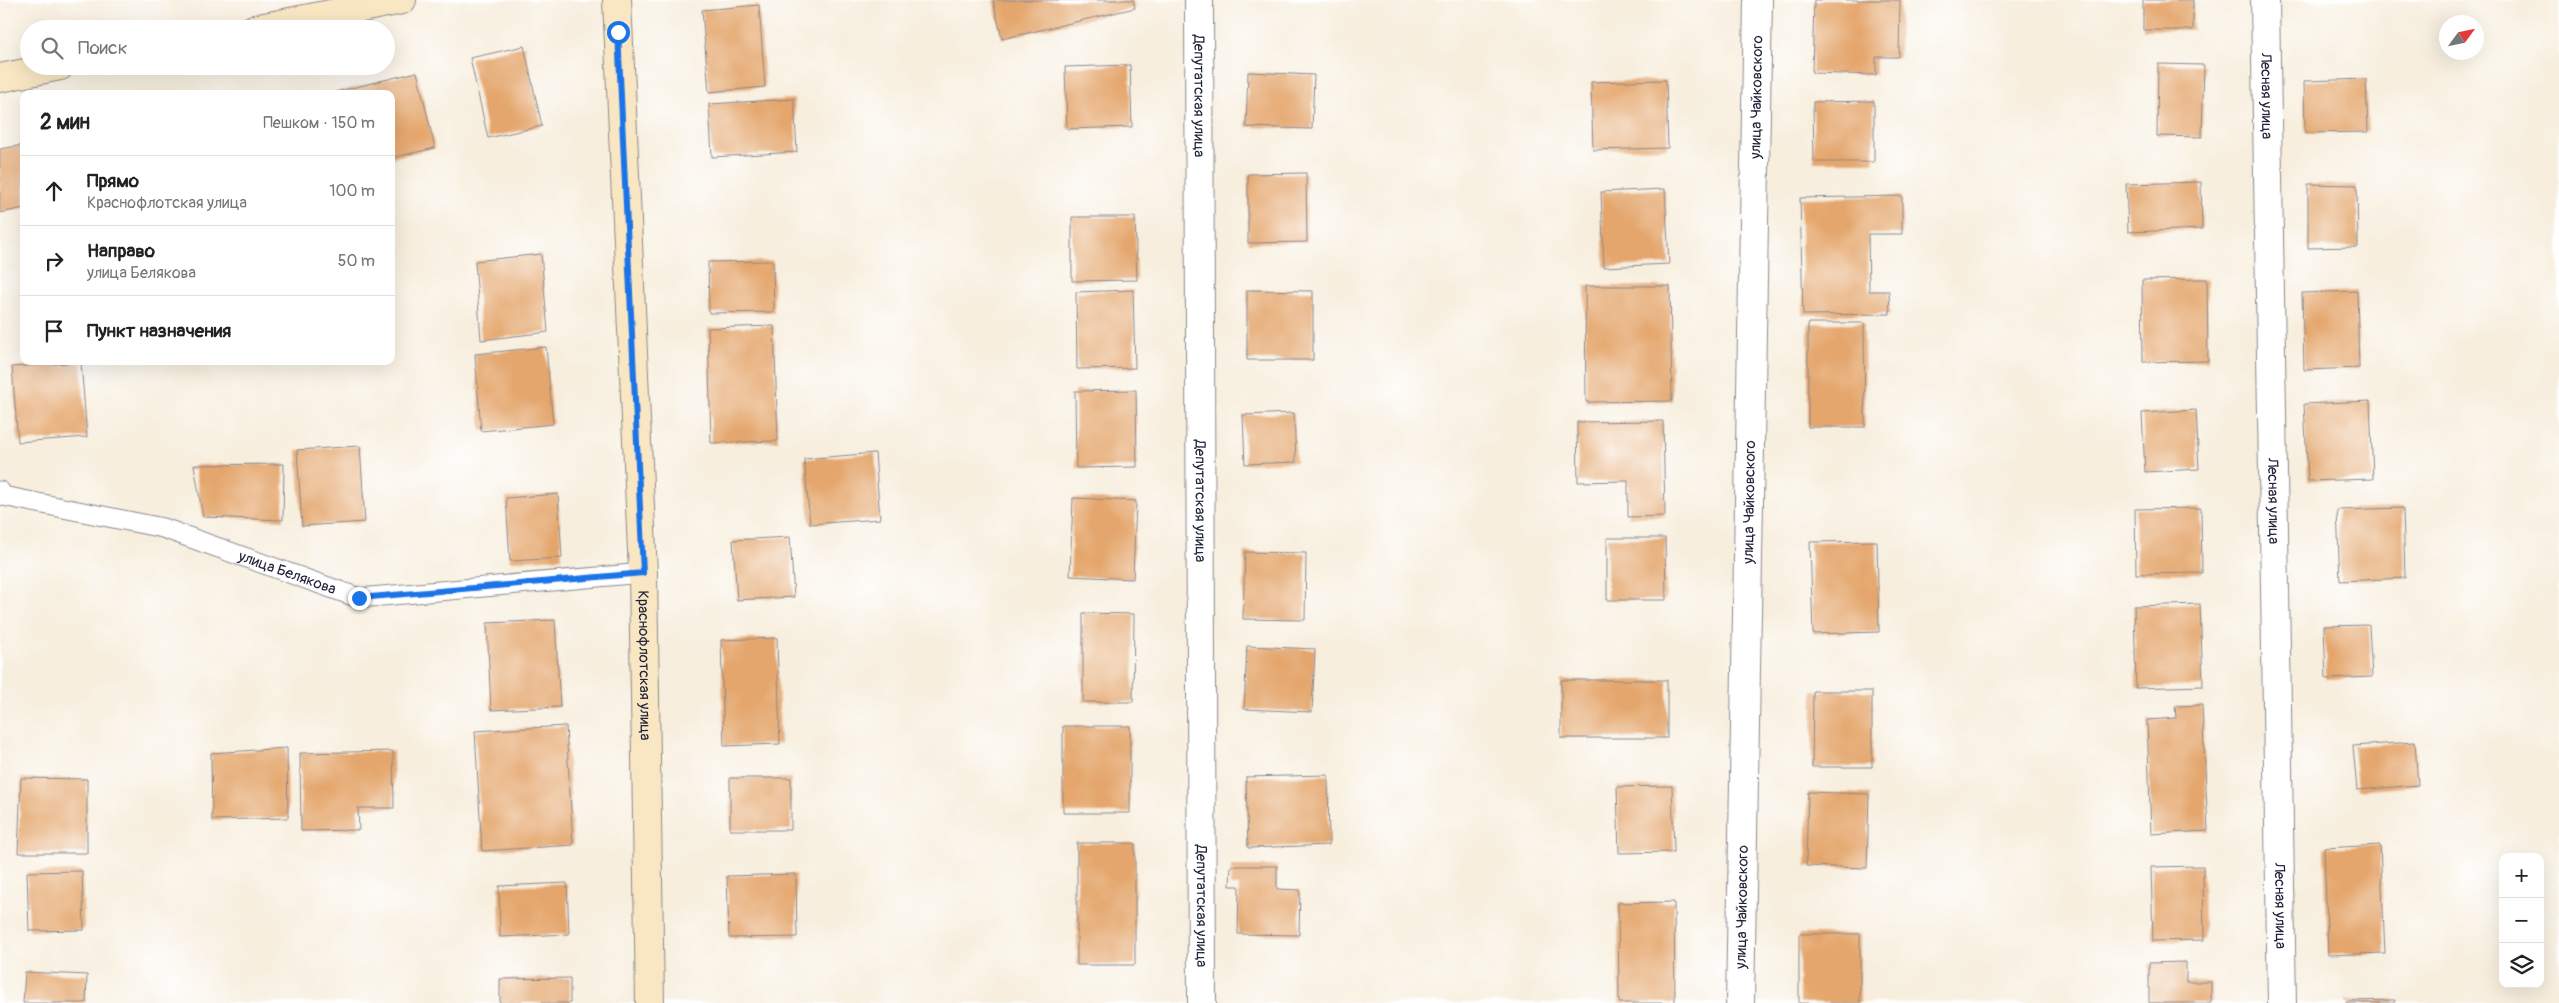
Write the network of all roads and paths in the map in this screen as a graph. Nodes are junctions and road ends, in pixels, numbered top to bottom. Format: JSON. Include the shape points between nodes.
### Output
{"nodes":[{"id":1,"x":402,"y":0,"type":"edge"},
{"id":2,"x":618,"y":0,"type":"edge"},
{"id":3,"x":1199,"y":0,"type":"edge"},
{"id":4,"x":1758,"y":0,"type":"edge"},
{"id":5,"x":2264,"y":0,"type":"edge"},
{"id":6,"x":300,"y":20,"type":"edge"},
{"id":7,"x":20,"y":74,"type":"edge"},
{"id":8,"x":0,"y":78,"type":"edge"},
{"id":9,"x":0,"y":491,"type":"edge"},
{"id":10,"x":643,"y":573,"type":"junction"},
{"id":11,"x":650,"y":1003,"type":"edge"},
{"id":12,"x":1202,"y":1003,"type":"edge"},
{"id":13,"x":1740,"y":1003,"type":"edge"},
{"id":14,"x":2282,"y":1003,"type":"edge"}],
"edges":[{"from":1,"to":6,"type":"street"},
{"from":2,"to":10,"type":"street","name":"Краснофлотская улица"},
{"from":3,"to":12,"type":"street","name":"Депутатская улица"},
{"from":4,"to":13,"type":"street","name":"улица Чайковского"},
{"from":5,"to":14,"type":"street","name":"Лесная улица"},
{"from":7,"to":8,"type":"street"},
{"from":9,"to":10,"type":"lane","name":"улица Белякова","via":[[3,496],[163,528],[359,598]]},
{"from":10,"to":11,"type":"street","name":"Краснофлотская улица"}]}
